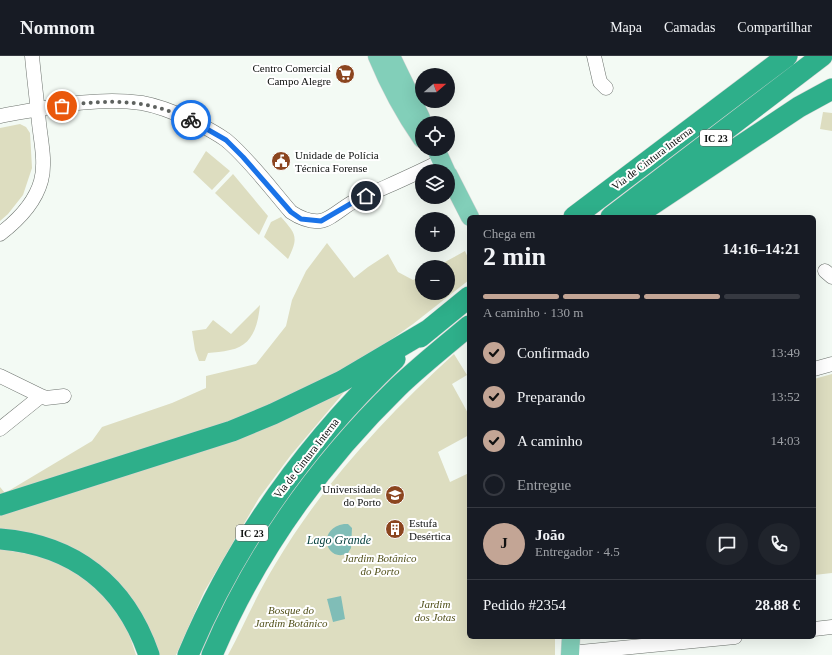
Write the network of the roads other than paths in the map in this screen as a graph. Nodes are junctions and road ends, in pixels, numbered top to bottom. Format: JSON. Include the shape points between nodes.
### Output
{"nodes":[{"id":1,"x":32,"y":56,"type":"edge"},
{"id":2,"x":377,"y":56,"type":"edge"},
{"id":3,"x":391,"y":56,"type":"edge"},
{"id":4,"x":594,"y":56,"type":"edge"},
{"id":5,"x":785,"y":57,"type":"edge"},
{"id":6,"x":821,"y":57,"type":"edge"},
{"id":7,"x":606,"y":88,"type":"dead end"},
{"id":8,"x":832,"y":89,"type":"edge"},
{"id":9,"x":38,"y":110,"type":"junction"},
{"id":10,"x":0,"y":116,"type":"edge"},
{"id":11,"x":421,"y":116,"type":"edge"},
{"id":12,"x":415,"y":128,"type":"edge"},
{"id":13,"x":440,"y":161,"type":"edge"},
{"id":14,"x":469,"y":215,"type":"edge"},
{"id":15,"x":577,"y":215,"type":"edge"},
{"id":16,"x":614,"y":215,"type":"edge"},
{"id":17,"x":624,"y":215,"type":"edge"},
{"id":18,"x":0,"y":234,"type":"edge"},
{"id":19,"x":467,"y":299,"type":"edge"},
{"id":20,"x":430,"y":328,"type":"junction"},
{"id":21,"x":467,"y":328,"type":"edge"},
{"id":22,"x":832,"y":364,"type":"edge"},
{"id":23,"x":816,"y":368,"type":"edge"},
{"id":24,"x":0,"y":376,"type":"edge"},
{"id":25,"x":41,"y":396,"type":"junction"},
{"id":26,"x":64,"y":396,"type":"dead end"},
{"id":27,"x":0,"y":429,"type":"edge"},
{"id":28,"x":0,"y":505,"type":"edge"},
{"id":29,"x":0,"y":539,"type":"edge"},
{"id":30,"x":832,"y":627,"type":"edge"},
{"id":31,"x":816,"y":629,"type":"edge"},
{"id":32,"x":705,"y":639,"type":"edge"},
{"id":33,"x":570,"y":648,"type":"edge"},
{"id":34,"x":149,"y":655,"type":"edge"},
{"id":35,"x":188,"y":655,"type":"edge"},
{"id":36,"x":212,"y":655,"type":"edge"}],
"edges":[{"from":1,"to":9,"type":"street"},
{"from":2,"to":12,"type":"main road","via":[[394,93]]},
{"from":3,"to":11,"type":"main road"},
{"from":4,"to":7,"type":"street","via":[[600,82]]},
{"from":5,"to":15,"type":"highway","name":"Via de Cintura Interna","number":"IC 23"},
{"from":6,"to":16,"type":"highway","name":"Via de Cintura Interna","number":"IC 23"},
{"from":8,"to":17,"type":"highway","via":[[799,107],[647,208]]},
{"from":9,"to":10,"type":"street"},
{"from":9,"to":13,"type":"street","via":[[87,102],[116,101],[144,103],[176,112],[226,140],[291,212],[301,219],[308,220],[321,221],[357,200]]},
{"from":9,"to":18,"type":"street","via":[[43,153],[40,183],[31,202]]},
{"from":13,"to":14,"type":"main road"},
{"from":19,"to":20,"type":"highway","name":"Via de Cintura Interna","number":"IC 23"},
{"from":20,"to":28,"type":"highway","via":[[342,381],[232,431]]},
{"from":20,"to":35,"type":"highway","name":"Via de Cintura Interna","number":"IC 23","via":[[351,403],[291,476],[239,554]]},
{"from":21,"to":36,"type":"highway","name":"Via de Cintura Interna","number":"IC 23","via":[[393,392],[352,435],[310,486],[259,562]]},
{"from":22,"to":23,"type":"street"},
{"from":24,"to":25,"type":"street"},
{"from":25,"to":26,"type":"street"},
{"from":25,"to":27,"type":"street"},
{"from":29,"to":34,"type":"highway","via":[[28,542],[57,552],[78,562],[102,580],[133,619]]},
{"from":30,"to":31,"type":"street"},
{"from":32,"to":33,"type":"street"}]}
